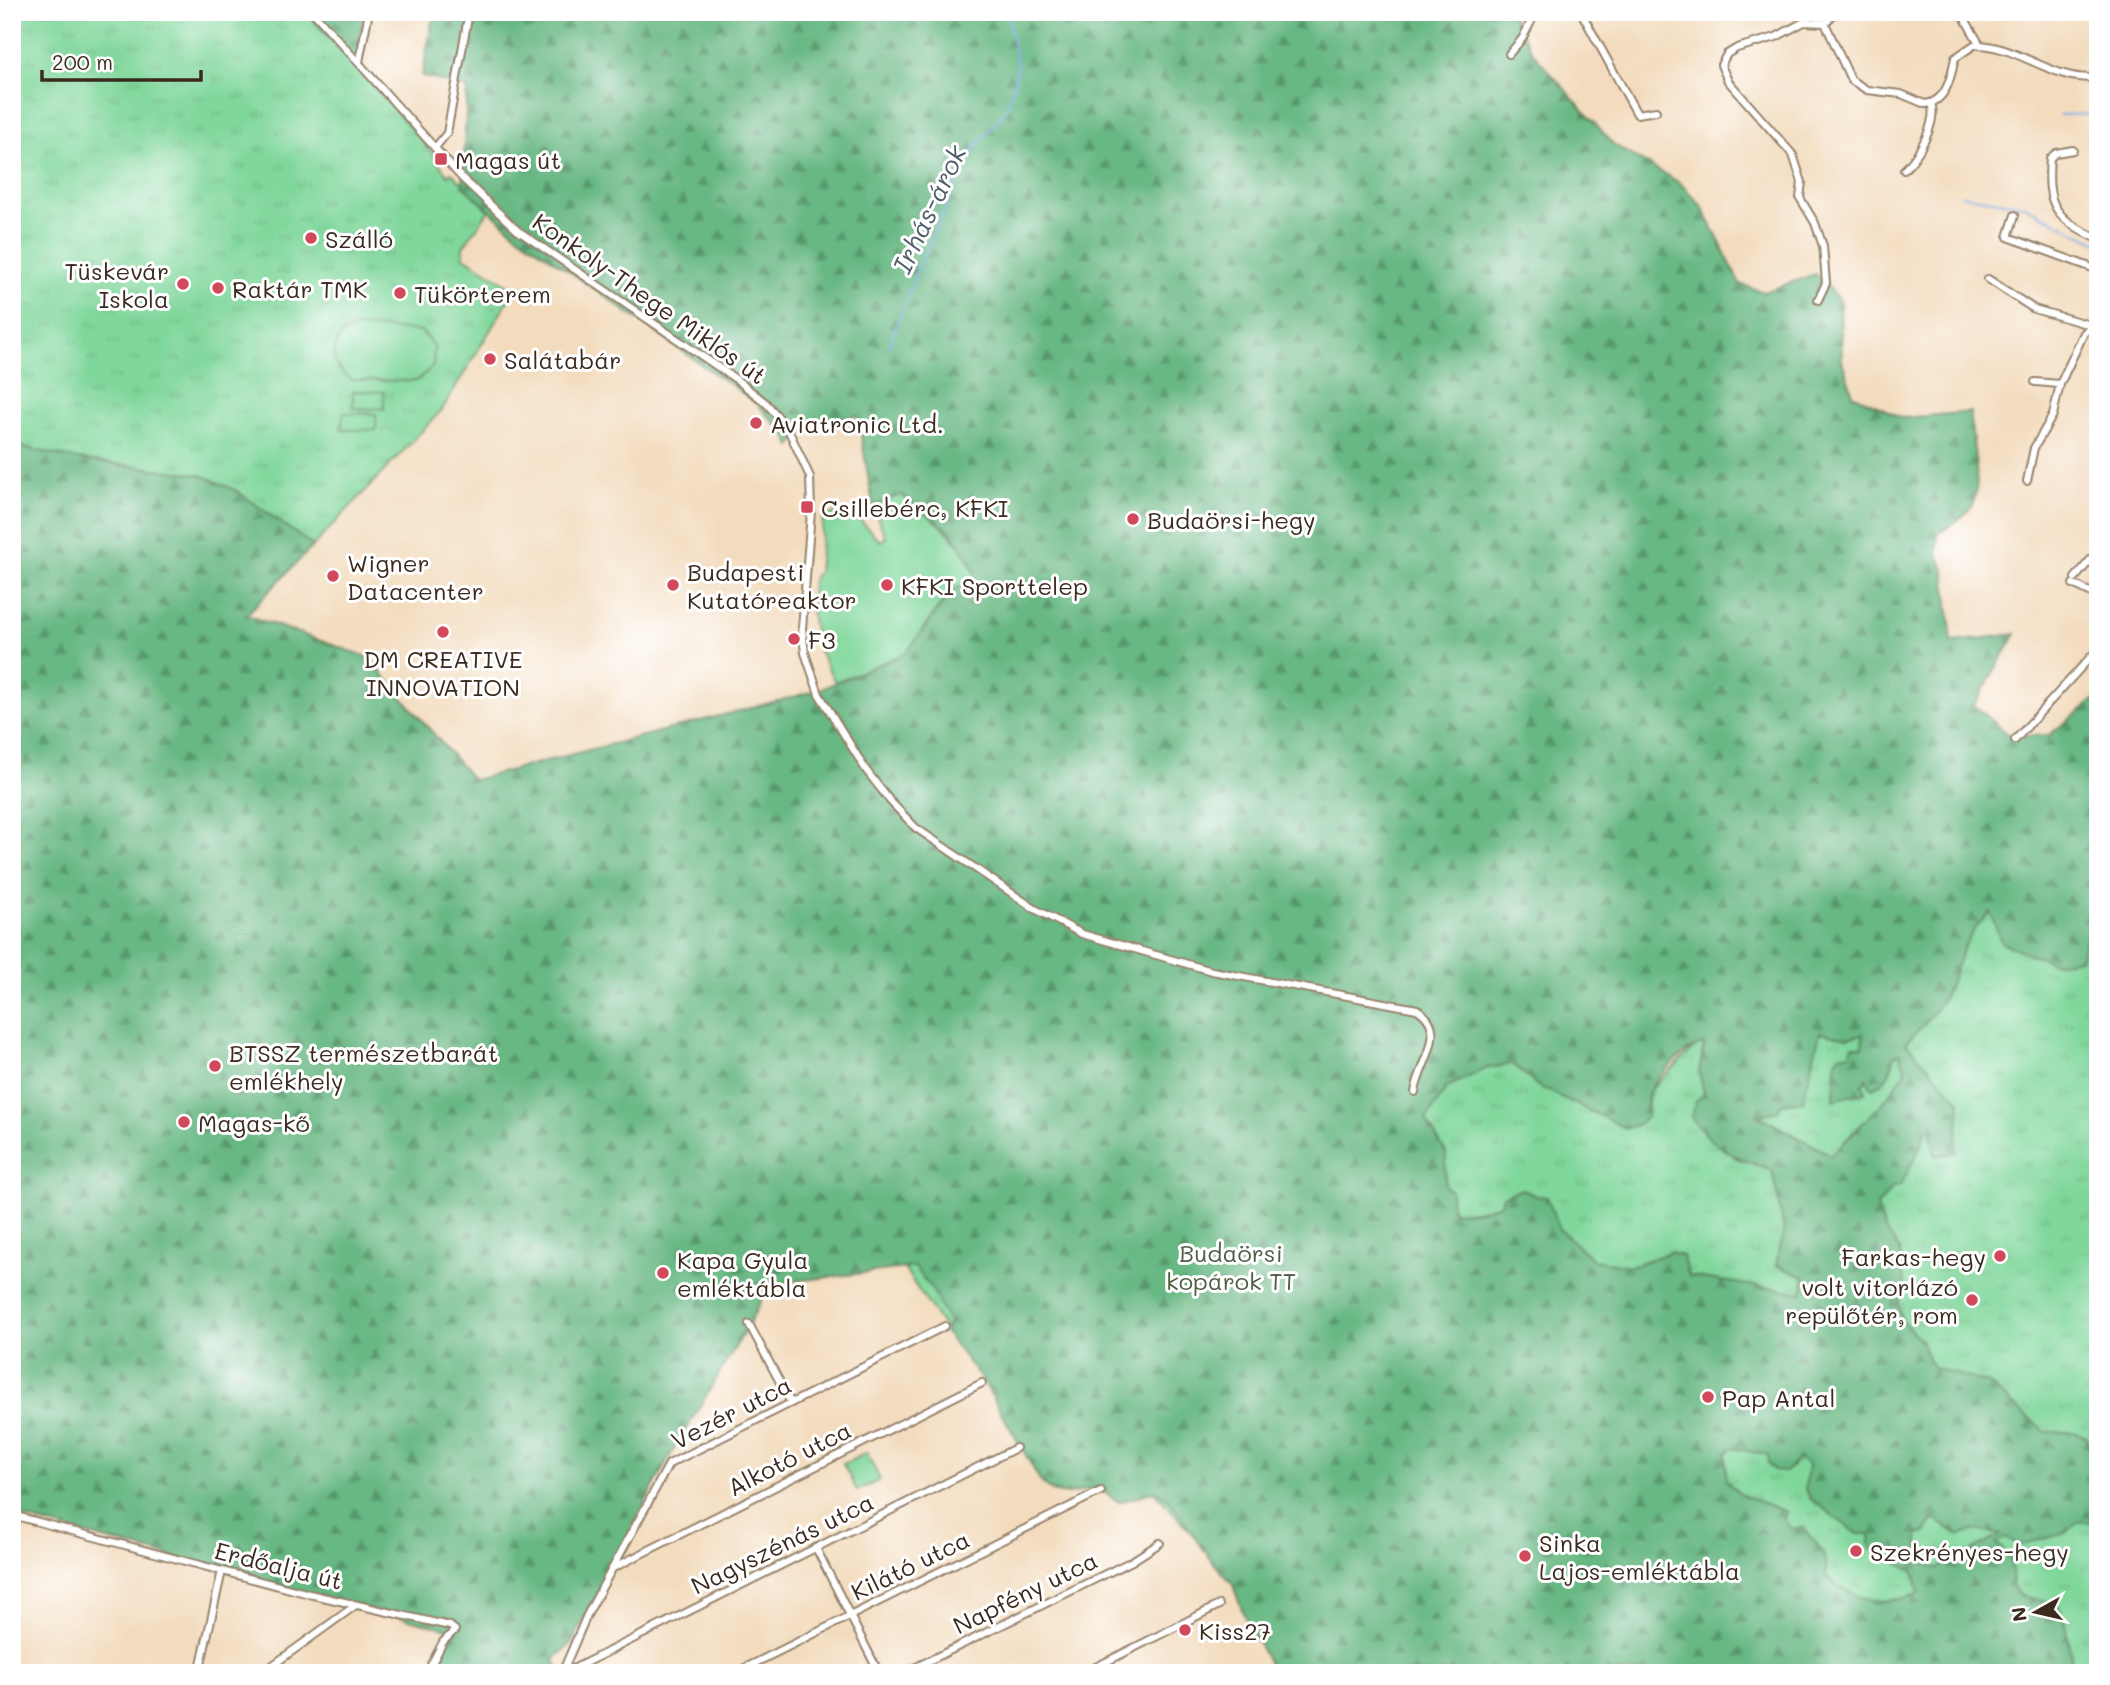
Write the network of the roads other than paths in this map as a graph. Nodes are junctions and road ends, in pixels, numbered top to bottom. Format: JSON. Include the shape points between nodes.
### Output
{"nodes":[{"id":1,"x":313,"y":12,"type":"edge"},
{"id":2,"x":369,"y":12,"type":"edge"},
{"id":3,"x":470,"y":12,"type":"edge"},
{"id":4,"x":1536,"y":12,"type":"edge"},
{"id":5,"x":1581,"y":12,"type":"edge"},
{"id":6,"x":1836,"y":12,"type":"edge"},
{"id":7,"x":1961,"y":12,"type":"edge"},
{"id":8,"x":1825,"y":23,"type":"junction"},
{"id":9,"x":1980,"y":45,"type":"junction"},
{"id":10,"x":1509,"y":54,"type":"dead end"},
{"id":11,"x":359,"y":62,"type":"junction"},
{"id":12,"x":2098,"y":77,"type":"edge"},
{"id":13,"x":1931,"y":103,"type":"junction"},
{"id":14,"x":1656,"y":111,"type":"dead end"},
{"id":15,"x":435,"y":148,"type":"junction"},
{"id":16,"x":2073,"y":150,"type":"dead end"},
{"id":17,"x":1904,"y":170,"type":"dead end"},
{"id":18,"x":2015,"y":215,"type":"dead end"},
{"id":19,"x":2098,"y":239,"type":"edge"},
{"id":20,"x":2098,"y":270,"type":"edge"},
{"id":21,"x":1988,"y":279,"type":"dead end"},
{"id":22,"x":1818,"y":300,"type":"dead end"},
{"id":23,"x":2098,"y":321,"type":"edge"},
{"id":24,"x":2090,"y":325,"type":"junction"},
{"id":25,"x":2035,"y":383,"type":"dead end"},
{"id":26,"x":2060,"y":384,"type":"junction"},
{"id":27,"x":2027,"y":481,"type":"dead end"},
{"id":28,"x":2098,"y":551,"type":"edge"},
{"id":29,"x":2098,"y":596,"type":"edge"},
{"id":30,"x":2098,"y":649,"type":"edge"},
{"id":31,"x":2015,"y":740,"type":"dead end"},
{"id":32,"x":1415,"y":1092,"type":"dead end"},
{"id":33,"x":749,"y":1324,"type":"dead end"},
{"id":34,"x":944,"y":1326,"type":"dead end"},
{"id":35,"x":982,"y":1383,"type":"dead end"},
{"id":36,"x":791,"y":1403,"type":"junction"},
{"id":37,"x":1016,"y":1448,"type":"dead end"},
{"id":38,"x":1101,"y":1491,"type":"dead end"},
{"id":39,"x":12,"y":1515,"type":"edge"},
{"id":40,"x":1160,"y":1543,"type":"dead end"},
{"id":41,"x":816,"y":1548,"type":"junction"},
{"id":42,"x":614,"y":1568,"type":"junction"},
{"id":43,"x":222,"y":1571,"type":"junction"},
{"id":44,"x":356,"y":1605,"type":"junction"},
{"id":45,"x":1219,"y":1605,"type":"dead end"},
{"id":46,"x":850,"y":1616,"type":"junction"},
{"id":47,"x":12,"y":1665,"type":"edge"},
{"id":48,"x":40,"y":1673,"type":"edge"},
{"id":49,"x":199,"y":1673,"type":"edge"},
{"id":50,"x":262,"y":1673,"type":"edge"},
{"id":51,"x":427,"y":1673,"type":"edge"},
{"id":52,"x":563,"y":1673,"type":"edge"},
{"id":53,"x":735,"y":1673,"type":"edge"},
{"id":54,"x":879,"y":1673,"type":"edge"},
{"id":55,"x":904,"y":1673,"type":"edge"},
{"id":56,"x":1084,"y":1673,"type":"edge"}],
"edges":[{"from":1,"to":11,"type":"street","name":"Konkoly-Thege Miklós út"},
{"from":2,"to":11,"type":"street"},
{"from":3,"to":15,"type":"street","via":[[447,133]]},
{"from":4,"to":10,"type":"street"},
{"from":5,"to":14,"type":"street","via":[[1637,114]]},
{"from":6,"to":8,"type":"street"},
{"from":7,"to":9,"type":"street"},
{"from":8,"to":13,"type":"street","via":[[1851,80]]},
{"from":8,"to":22,"type":"street","via":[[1804,22],[1776,37],[1732,50],[1721,65],[1728,81],[1793,155],[1802,182],[1800,198],[1823,246],[1826,283]]},
{"from":9,"to":12,"type":"street","via":[[2080,79]]},
{"from":9,"to":13,"type":"street","via":[[1967,47],[1957,56],[1948,86]]},
{"from":11,"to":15,"type":"street","name":"Konkoly-Thege Miklós út"},
{"from":13,"to":17,"type":"street","via":[[1931,125]]},
{"from":15,"to":32,"type":"street","name":"Konkoly-Thege Miklós út","via":[[517,230],[737,380],[787,427],[811,483],[804,653],[831,718],[882,791],[916,828],[1066,927],[1101,941],[1212,971],[1398,1003],[1421,1012],[1434,1031]]},
{"from":16,"to":19,"type":"street","via":[[2051,155],[2049,200],[2074,226]]},
{"from":18,"to":20,"type":"street","via":[[2008,237]]},
{"from":21,"to":24,"type":"street","via":[[2025,305]]},
{"from":23,"to":24,"type":"street"},
{"from":24,"to":26,"type":"street"},
{"from":25,"to":26,"type":"street"},
{"from":26,"to":27,"type":"street","via":[[2053,415],[2034,448]]},
{"from":28,"to":29,"type":"street","via":[[2074,581]]},
{"from":30,"to":31,"type":"street"},
{"from":33,"to":36,"type":"street"},
{"from":34,"to":36,"type":"street","name":"Vezér utca"},
{"from":35,"to":42,"type":"street","name":"Alkotó utca"},
{"from":36,"to":42,"type":"street","name":"Vezér utca","via":[[669,1464]]},
{"from":37,"to":41,"type":"street","name":"Nagyszénás utca"},
{"from":38,"to":46,"type":"street","name":"Kilátó utca"},
{"from":39,"to":43,"type":"street","name":"Erdőalja út"},
{"from":40,"to":55,"type":"street","name":"Napfény utca"},
{"from":41,"to":46,"type":"street"},
{"from":41,"to":52,"type":"street","name":"Nagyszénás utca"},
{"from":42,"to":52,"type":"street","name":"Vezér utca","via":[[577,1636]]},
{"from":43,"to":44,"type":"street","name":"Erdőalja út"},
{"from":43,"to":49,"type":"street"},
{"from":44,"to":50,"type":"street"},
{"from":44,"to":51,"type":"street","name":"Erdőalja út","via":[[455,1630]]},
{"from":45,"to":56,"type":"street"},
{"from":46,"to":53,"type":"street","name":"Kilátó utca"},
{"from":46,"to":54,"type":"street"},
{"from":47,"to":48,"type":"street"}]}
